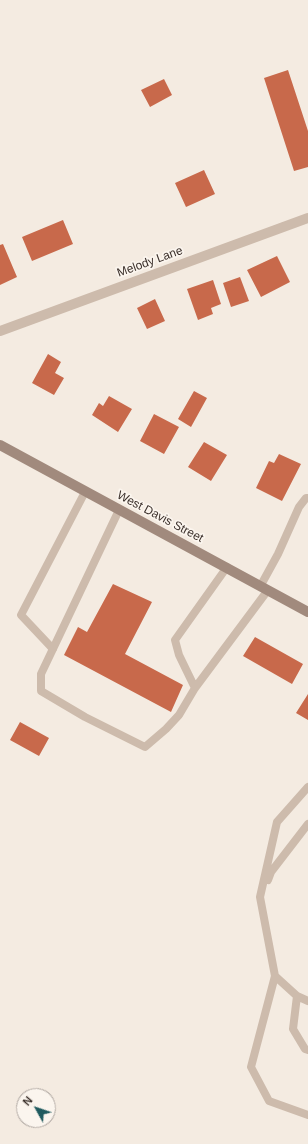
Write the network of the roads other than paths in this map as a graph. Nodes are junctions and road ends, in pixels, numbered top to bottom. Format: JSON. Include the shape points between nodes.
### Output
{"nodes":[{"id":1,"x":308,"y":218,"type":"edge"},
{"id":2,"x":0,"y":331,"type":"edge"},
{"id":3,"x":0,"y":445,"type":"edge"},
{"id":4,"x":85,"y":492,"type":"junction"},
{"id":5,"x":308,"y":498,"type":"edge"},
{"id":6,"x":119,"y":510,"type":"junction"},
{"id":7,"x":227,"y":567,"type":"junction"},
{"id":8,"x":264,"y":588,"type":"junction"},
{"id":9,"x":308,"y":612,"type":"edge"},
{"id":10,"x":53,"y":649,"type":"junction"},
{"id":11,"x":195,"y":688,"type":"junction"},
{"id":12,"x":308,"y":787,"type":"edge"},
{"id":13,"x":308,"y":824,"type":"edge"},
{"id":14,"x":260,"y":897,"type":"junction"},
{"id":15,"x":275,"y":976,"type":"junction"},
{"id":16,"x":297,"y":996,"type":"junction"},
{"id":17,"x":308,"y":1001,"type":"edge"},
{"id":18,"x":308,"y":1050,"type":"edge"},
{"id":19,"x":308,"y":1115,"type":"edge"}],
"edges":[{"from":1,"to":2,"type":"street","name":"Melody Lane"},
{"from":3,"to":4,"type":"street","name":"West Davis Street"},
{"from":4,"to":6,"type":"street","name":"West Davis Street"},
{"from":4,"to":10,"type":"lane","via":[[21,615]]},
{"from":5,"to":8,"type":"lane","via":[[299,507]]},
{"from":6,"to":7,"type":"street","name":"West Davis Street"},
{"from":6,"to":10,"type":"lane"},
{"from":7,"to":8,"type":"street","name":"West Davis Street"},
{"from":7,"to":11,"type":"lane","via":[[175,640],[179,655]]},
{"from":8,"to":9,"type":"street","name":"West Davis Street"},
{"from":8,"to":11,"type":"lane"},
{"from":10,"to":11,"type":"lane","via":[[41,674],[41,691],[85,717],[145,747],[179,715]]},
{"from":12,"to":14,"type":"lane","via":[[277,822]]},
{"from":13,"to":14,"type":"lane","via":[[271,872]]},
{"from":14,"to":15,"type":"lane"},
{"from":15,"to":16,"type":"lane"},
{"from":15,"to":19,"type":"lane","via":[[251,1067],[269,1101]]},
{"from":16,"to":17,"type":"lane"},
{"from":16,"to":18,"type":"lane","via":[[293,1029]]}]}
